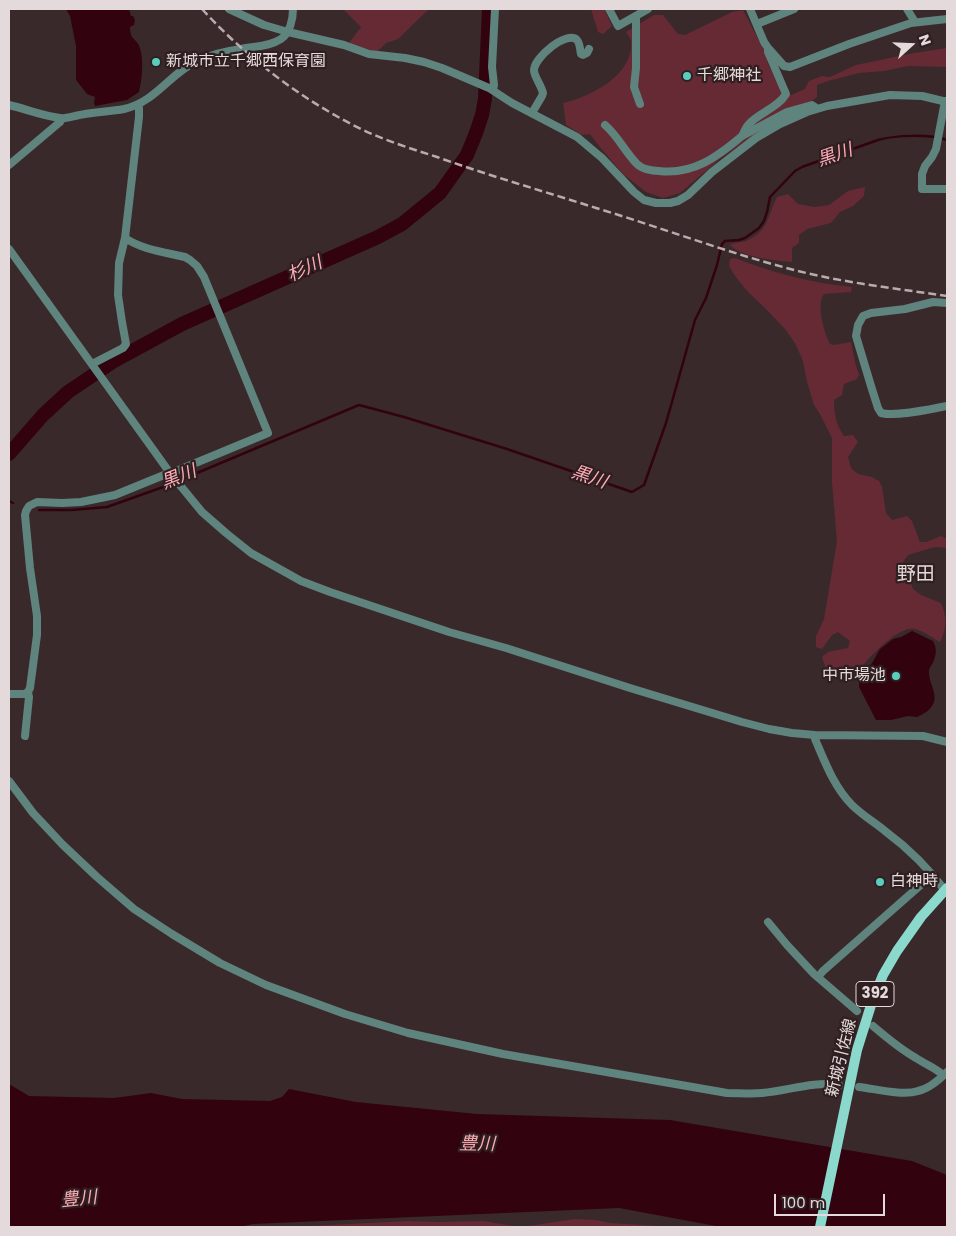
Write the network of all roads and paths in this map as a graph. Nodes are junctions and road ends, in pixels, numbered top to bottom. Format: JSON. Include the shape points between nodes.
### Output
{"nodes":[{"id":1,"x":229,"y":9,"type":"edge"},
{"id":2,"x":292,"y":9,"type":"edge"},
{"id":3,"x":495,"y":9,"type":"edge"},
{"id":4,"x":609,"y":9,"type":"edge"},
{"id":5,"x":648,"y":9,"type":"edge"},
{"id":6,"x":750,"y":9,"type":"edge"},
{"id":7,"x":794,"y":9,"type":"edge"},
{"id":8,"x":906,"y":9,"type":"edge"},
{"id":9,"x":636,"y":16,"type":"junction"},
{"id":10,"x":947,"y":19,"type":"edge"},
{"id":11,"x":915,"y":22,"type":"junction"},
{"id":12,"x":757,"y":24,"type":"junction"},
{"id":13,"x":288,"y":32,"type":"junction"},
{"id":14,"x":768,"y":48,"type":"junction"},
{"id":15,"x":589,"y":49,"type":"dead end"},
{"id":16,"x":491,"y":89,"type":"junction"},
{"id":17,"x":946,"y":102,"type":"edge"},
{"id":18,"x":640,"y":104,"type":"dead end"},
{"id":19,"x":9,"y":105,"type":"edge"},
{"id":20,"x":137,"y":105,"type":"junction"},
{"id":21,"x":816,"y":108,"type":"junction"},
{"id":22,"x":532,"y":113,"type":"junction"},
{"id":23,"x":62,"y":119,"type":"junction"},
{"id":24,"x":605,"y":125,"type":"dead end"},
{"id":25,"x":742,"y":136,"type":"junction"},
{"id":26,"x":9,"y":165,"type":"edge"},
{"id":27,"x":947,"y":189,"type":"edge"},
{"id":28,"x":125,"y":238,"type":"junction"},
{"id":29,"x":9,"y":249,"type":"edge"},
{"id":30,"x":947,"y":303,"type":"edge"},
{"id":31,"x":93,"y":366,"type":"junction"},
{"id":32,"x":947,"y":406,"type":"edge"},
{"id":33,"x":171,"y":475,"type":"junction"},
{"id":34,"x":28,"y":692,"type":"junction"},
{"id":35,"x":9,"y":694,"type":"edge"},
{"id":36,"x":815,"y":735,"type":"junction"},
{"id":37,"x":25,"y":736,"type":"dead end"},
{"id":38,"x":947,"y":742,"type":"edge"},
{"id":39,"x":9,"y":781,"type":"edge"},
{"id":40,"x":932,"y":875,"type":"junction"},
{"id":41,"x":946,"y":890,"type":"edge"},
{"id":42,"x":768,"y":922,"type":"dead end"},
{"id":43,"x":818,"y":977,"type":"junction"},
{"id":44,"x":857,"y":1011,"type":"dead end"},
{"id":45,"x":874,"y":1026,"type":"dead end"},
{"id":46,"x":946,"y":1074,"type":"edge"},
{"id":47,"x":839,"y":1085,"type":"dead end"},
{"id":48,"x":859,"y":1087,"type":"dead end"},
{"id":49,"x":820,"y":1227,"type":"edge"}],
"edges":[{"from":1,"to":13,"type":"street"},
{"from":2,"to":13,"type":"street"},
{"from":3,"to":16,"type":"street","via":[[494,85]]},
{"from":4,"to":9,"type":"street","via":[[618,26]]},
{"from":5,"to":9,"type":"street"},
{"from":6,"to":12,"type":"street"},
{"from":7,"to":12,"type":"street"},
{"from":8,"to":11,"type":"street"},
{"from":9,"to":18,"type":"street","via":[[634,87]]},
{"from":10,"to":11,"type":"street"},
{"from":11,"to":14,"type":"street","via":[[790,68],[784,66]]},
{"from":12,"to":14,"type":"street"},
{"from":13,"to":16,"type":"street","via":[[369,54],[424,62]]},
{"from":13,"to":20,"type":"street","via":[[272,44],[242,48],[195,62]]},
{"from":14,"to":25,"type":"street","via":[[786,94],[747,126]]},
{"from":15,"to":22,"type":"street","via":[[581,54],[578,41],[572,37],[544,52],[534,68],[543,93]]},
{"from":16,"to":22,"type":"street"},
{"from":17,"to":21,"type":"street","via":[[922,96],[890,95]]},
{"from":17,"to":27,"type":"street","via":[[936,149],[922,174],[922,189]]},
{"from":19,"to":23,"type":"street"},
{"from":20,"to":23,"type":"street"},
{"from":20,"to":28,"type":"street","via":[[139,116]]},
{"from":21,"to":22,"type":"street","via":[[756,138],[688,195],[670,203],[644,200],[585,143]]},
{"from":21,"to":25,"type":"street","via":[[812,105],[787,112]]},
{"from":23,"to":26,"type":"street"},
{"from":24,"to":25,"type":"street","via":[[638,166],[652,171],[670,172],[697,166],[719,155]]},
{"from":28,"to":31,"type":"street","via":[[119,263],[118,295],[126,344]]},
{"from":28,"to":33,"type":"street","via":[[146,248],[185,257],[197,266],[216,304],[268,433]]},
{"from":29,"to":31,"type":"street"},
{"from":30,"to":32,"type":"street","via":[[933,302],[871,313],[863,316],[856,336],[881,413]]},
{"from":31,"to":33,"type":"street"},
{"from":33,"to":34,"type":"street","via":[[115,495],[81,502],[37,502],[26,510],[37,616]]},
{"from":33,"to":36,"type":"street","via":[[202,512],[226,533],[251,553],[301,581],[449,632],[742,722]]},
{"from":34,"to":35,"type":"street"},
{"from":34,"to":37,"type":"street"},
{"from":36,"to":38,"type":"street","via":[[923,736]]},
{"from":36,"to":40,"type":"street","via":[[830,775],[840,791],[851,804],[904,846]]},
{"from":39,"to":47,"type":"street","via":[[33,813],[64,845],[134,909],[220,963],[345,1014],[466,1047],[727,1093],[762,1093],[827,1083]]},
{"from":40,"to":41,"type":"street"},
{"from":40,"to":43,"type":"street"},
{"from":41,"to":49,"type":"main road","name":"新城引佐線","number":"392","via":[[921,917],[897,951],[872,1002],[857,1050]]},
{"from":42,"to":43,"type":"street"},
{"from":43,"to":44,"type":"street"},
{"from":45,"to":46,"type":"street","via":[[897,1047]]},
{"from":46,"to":48,"type":"street","via":[[916,1092]]}]}
